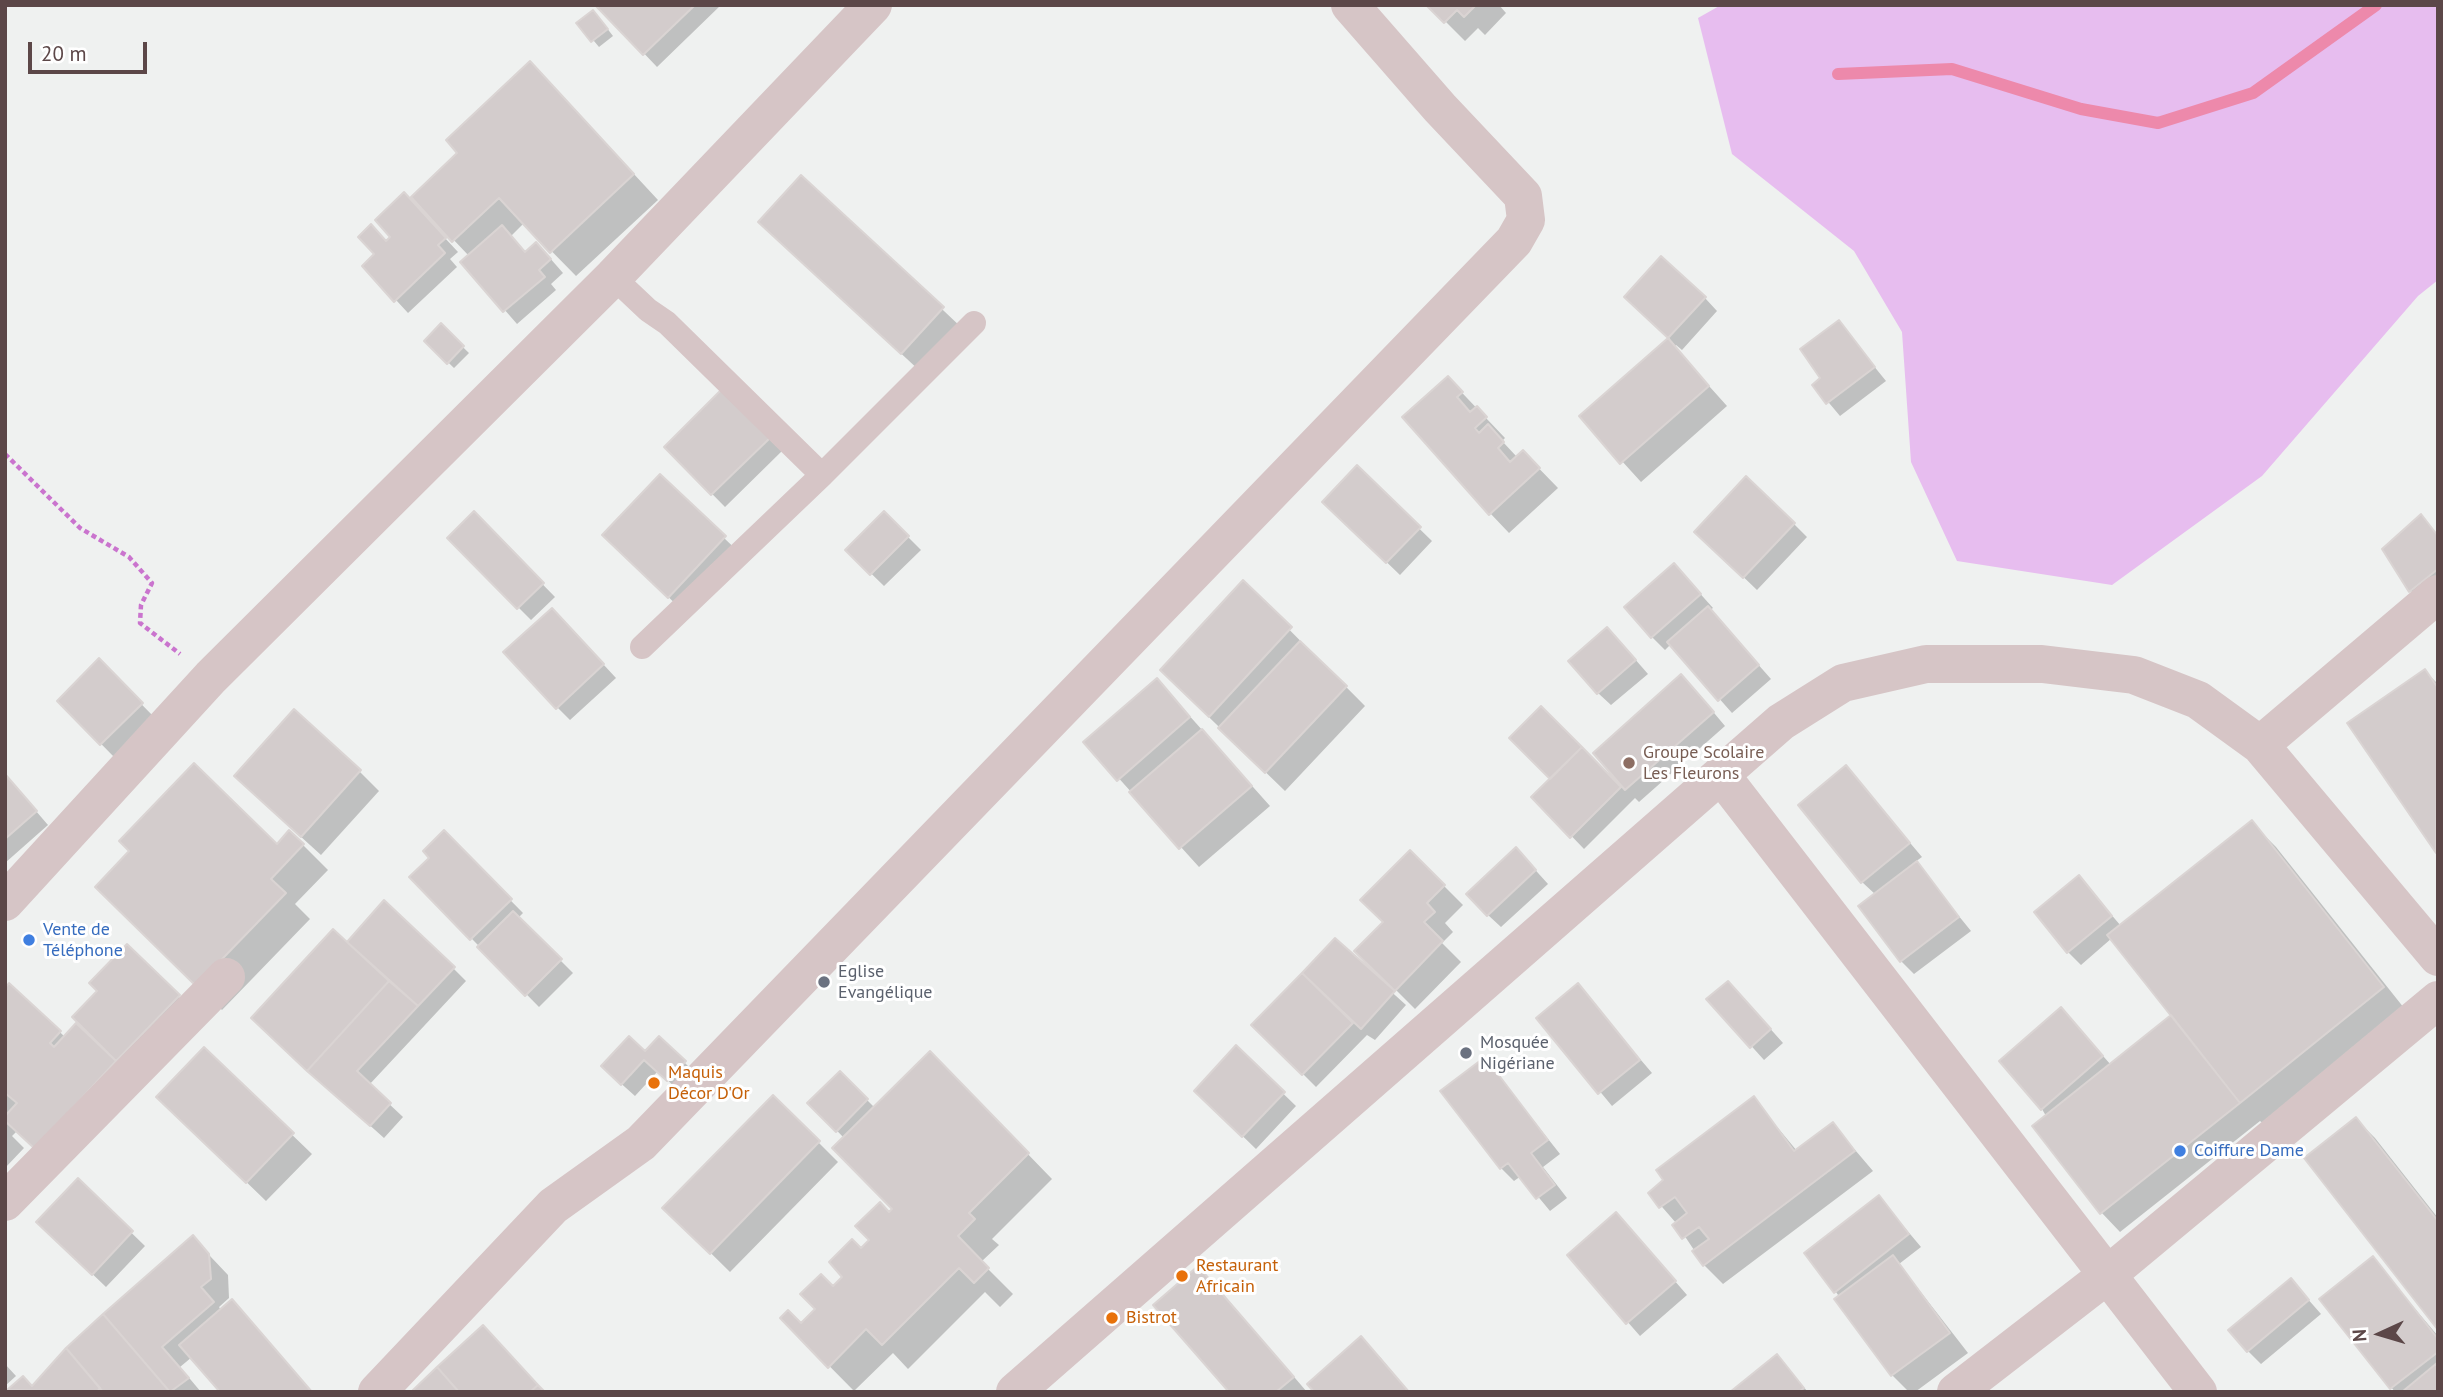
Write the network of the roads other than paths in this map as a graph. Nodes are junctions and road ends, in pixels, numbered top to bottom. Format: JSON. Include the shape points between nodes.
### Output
{"nodes":[{"id":1,"x":873,"y":5,"type":"edge"},
{"id":2,"x":1350,"y":5,"type":"edge"},
{"id":3,"x":613,"y":276,"type":"junction"},
{"id":4,"x":974,"y":323,"type":"dead end"},
{"id":5,"x":822,"y":475,"type":"junction"},
{"id":6,"x":2438,"y":594,"type":"edge"},
{"id":7,"x":642,"y":647,"type":"dead end"},
{"id":8,"x":2260,"y":745,"type":"junction"},
{"id":9,"x":1721,"y":775,"type":"junction"},
{"id":10,"x":5,"y":902,"type":"edge"},
{"id":11,"x":2438,"y":957,"type":"edge"},
{"id":12,"x":226,"y":977,"type":"dead end"},
{"id":13,"x":2438,"y":1000,"type":"edge"},
{"id":14,"x":5,"y":1202,"type":"edge"},
{"id":15,"x":2106,"y":1276,"type":"junction"},
{"id":16,"x":1034,"y":1385,"type":"edge"},
{"id":17,"x":377,"y":1392,"type":"edge"},
{"id":18,"x":1956,"y":1392,"type":"edge"},
{"id":19,"x":2198,"y":1392,"type":"edge"}],
"edges":[{"from":1,"to":3,"type":"street"},
{"from":2,"to":17,"type":"street","via":[[1524,196],[1526,220],[1514,241],[641,1143],[553,1206]]},
{"from":3,"to":5,"type":"lane"},
{"from":3,"to":10,"type":"street","via":[[211,677]]},
{"from":4,"to":5,"type":"lane"},
{"from":5,"to":7,"type":"lane"},
{"from":6,"to":8,"type":"street"},
{"from":8,"to":9,"type":"street","via":[[2198,700],[2134,675],[2042,664],[1926,664],[1843,683],[1781,722]]},
{"from":8,"to":11,"type":"street"},
{"from":9,"to":15,"type":"street"},
{"from":9,"to":16,"type":"street"},
{"from":12,"to":14,"type":"street"},
{"from":13,"to":15,"type":"street"},
{"from":15,"to":18,"type":"street"},
{"from":15,"to":19,"type":"street"}]}
